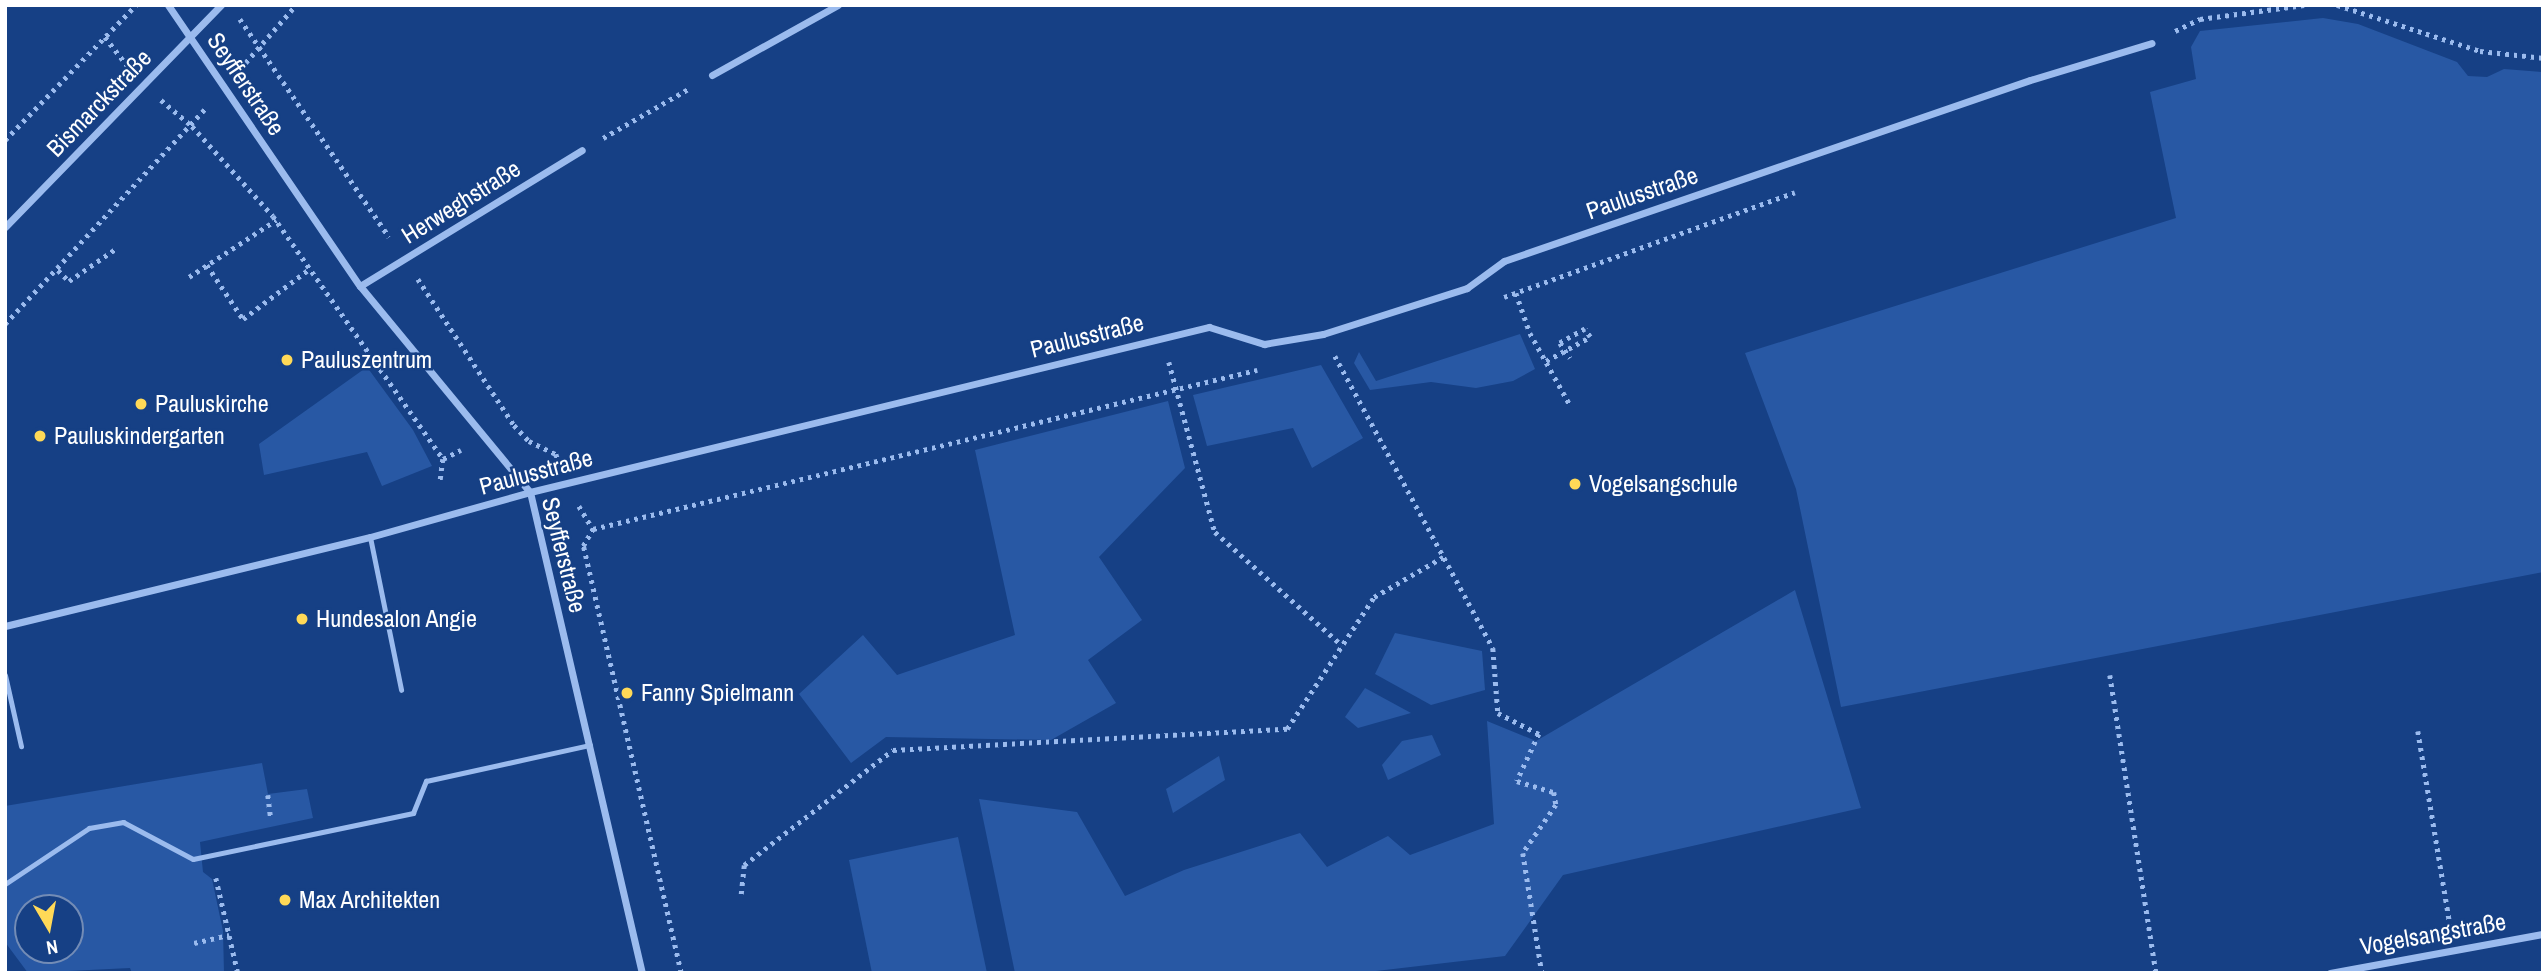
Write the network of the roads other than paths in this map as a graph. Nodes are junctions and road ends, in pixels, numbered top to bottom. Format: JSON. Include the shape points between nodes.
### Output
{"nodes":[{"id":1,"x":168,"y":5,"type":"edge"},
{"id":2,"x":221,"y":5,"type":"edge"},
{"id":3,"x":838,"y":5,"type":"edge"},
{"id":4,"x":190,"y":37,"type":"junction"},
{"id":5,"x":2152,"y":43,"type":"dead end"},
{"id":6,"x":712,"y":75,"type":"road end"},
{"id":7,"x":582,"y":150,"type":"road end"},
{"id":8,"x":5,"y":227,"type":"edge"},
{"id":9,"x":360,"y":286,"type":"junction"},
{"id":10,"x":530,"y":492,"type":"junction"},
{"id":11,"x":370,"y":537,"type":"junction"},
{"id":12,"x":5,"y":626,"type":"edge"},
{"id":13,"x":5,"y":675,"type":"edge"},
{"id":14,"x":401,"y":690,"type":"dead end"},
{"id":15,"x":590,"y":745,"type":"junction"},
{"id":16,"x":20,"y":746,"type":"dead end"},
{"id":17,"x":5,"y":884,"type":"edge"},
{"id":18,"x":2543,"y":934,"type":"edge"},
{"id":19,"x":642,"y":973,"type":"edge"},
{"id":20,"x":2330,"y":973,"type":"edge"}],
"edges":[{"from":1,"to":4,"type":"street","name":"Seyfferstraße"},
{"from":2,"to":4,"type":"street","name":"Bismarckstraße"},
{"from":3,"to":6,"type":"street"},
{"from":4,"to":8,"type":"street","name":"Bismarckstraße"},
{"from":4,"to":9,"type":"street","name":"Seyfferstraße"},
{"from":5,"to":10,"type":"street","name":"Paulusstraße","via":[[2030,80],[1504,261],[1467,288],[1323,334],[1264,344],[1209,327]]},
{"from":7,"to":9,"type":"street","name":"Herweghstraße"},
{"from":9,"to":10,"type":"street","name":"Seyfferstraße"},
{"from":10,"to":11,"type":"street","name":"Paulusstraße"},
{"from":10,"to":15,"type":"street","name":"Seyfferstraße"},
{"from":11,"to":12,"type":"street","name":"Paulusstraße"},
{"from":11,"to":14,"type":"lane"},
{"from":13,"to":16,"type":"lane"},
{"from":15,"to":17,"type":"lane","via":[[426,781],[414,813],[193,859],[123,822],[89,828]]},
{"from":15,"to":19,"type":"street","name":"Seyfferstraße"},
{"from":18,"to":20,"type":"street","name":"Vogelsangstraße"}]}
